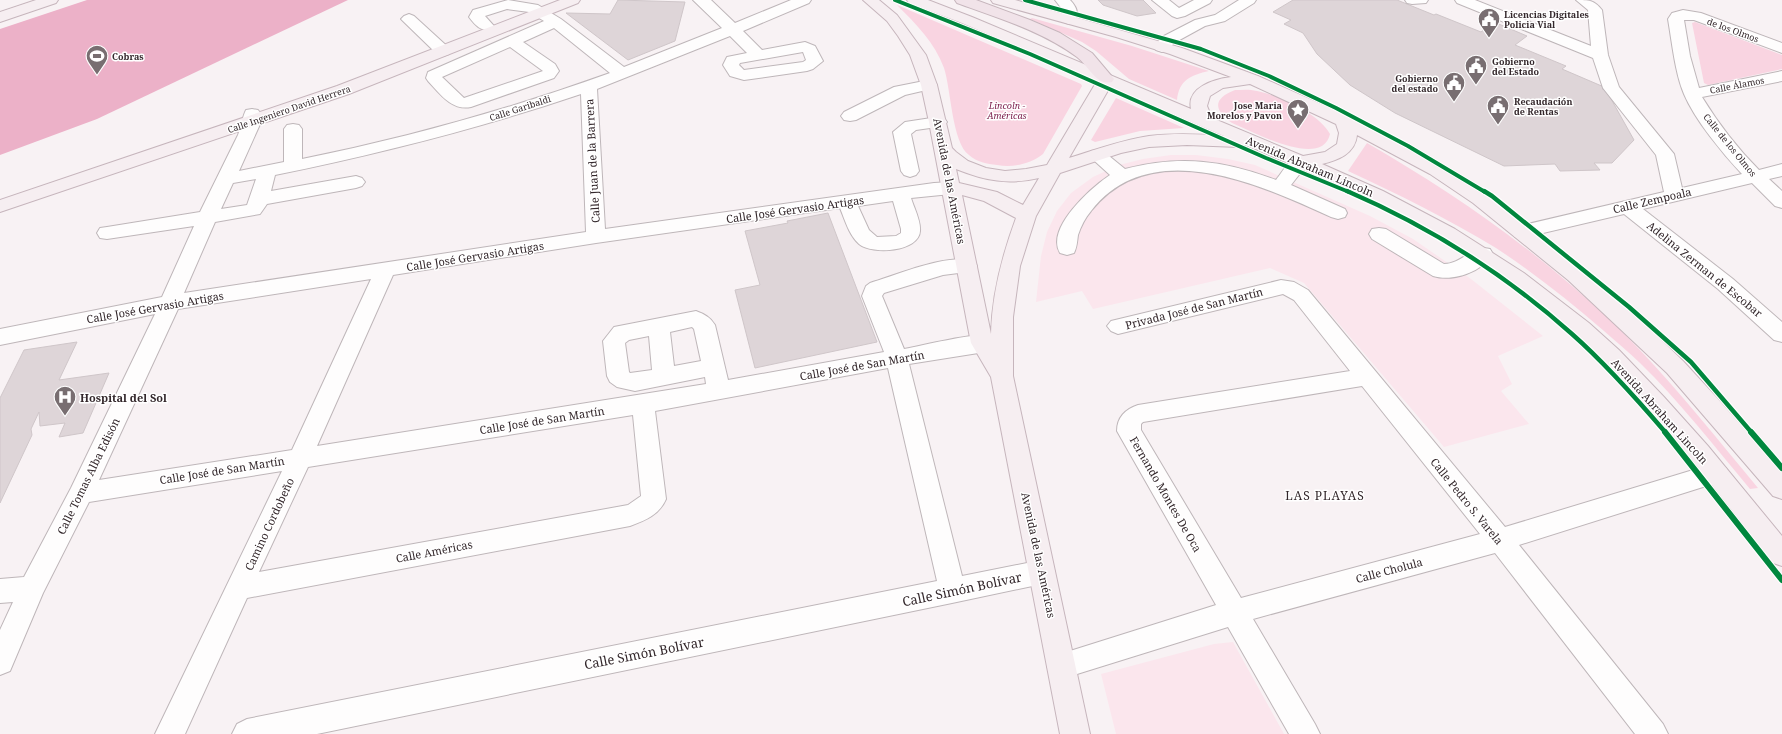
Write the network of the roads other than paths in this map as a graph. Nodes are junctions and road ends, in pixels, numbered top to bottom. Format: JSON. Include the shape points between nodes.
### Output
{"nodes":[{"id":1,"x":51,"y":0,"type":"edge"},
{"id":2,"x":573,"y":0,"type":"edge"},
{"id":3,"x":700,"y":0,"type":"edge"},
{"id":4,"x":804,"y":0,"type":"edge"},
{"id":5,"x":870,"y":0,"type":"edge"},
{"id":6,"x":914,"y":0,"type":"edge"},
{"id":7,"x":962,"y":0,"type":"edge"},
{"id":8,"x":998,"y":0,"type":"edge"},
{"id":9,"x":1062,"y":0,"type":"edge"},
{"id":10,"x":1159,"y":0,"type":"edge"},
{"id":11,"x":1205,"y":0,"type":"edge"},
{"id":12,"x":1212,"y":0,"type":"edge"},
{"id":13,"x":1249,"y":0,"type":"edge"},
{"id":14,"x":1412,"y":0,"type":"edge"},
{"id":15,"x":1421,"y":0,"type":"edge"},
{"id":16,"x":1462,"y":0,"type":"edge"},
{"id":17,"x":1583,"y":0,"type":"edge"},
{"id":18,"x":542,"y":7,"type":"edge"},
{"id":19,"x":1226,"y":14,"type":"junction"},
{"id":20,"x":1683,"y":15,"type":"joint"},
{"id":21,"x":0,"y":17,"type":"edge"},
{"id":22,"x":409,"y":19,"type":"dead end"},
{"id":23,"x":1070,"y":19,"type":"junction"},
{"id":24,"x":556,"y":22,"type":"junction"},
{"id":25,"x":734,"y":29,"type":"junction"},
{"id":26,"x":511,"y":41,"type":"junction"},
{"id":27,"x":440,"y":48,"type":"junction"},
{"id":28,"x":1782,"y":48,"type":"edge"},
{"id":29,"x":1169,"y":49,"type":"junction"},
{"id":30,"x":758,"y":55,"type":"dead end"},
{"id":31,"x":1600,"y":55,"type":"junction"},
{"id":32,"x":621,"y":73,"type":"junction"},
{"id":33,"x":1782,"y":76,"type":"edge"},
{"id":34,"x":1106,"y":79,"type":"junction"},
{"id":35,"x":1252,"y":79,"type":"junction"},
{"id":36,"x":929,"y":85,"type":"junction"},
{"id":37,"x":589,"y":86,"type":"junction"},
{"id":38,"x":1692,"y":94,"type":"junction"},
{"id":39,"x":850,"y":116,"type":"dead end"},
{"id":40,"x":252,"y":118,"type":"junction"},
{"id":41,"x":1205,"y":121,"type":"junction"},
{"id":42,"x":1344,"y":121,"type":"junction"},
{"id":43,"x":938,"y":122,"type":"junction"},
{"id":44,"x":293,"y":129,"type":"dead end"},
{"id":45,"x":1256,"y":144,"type":"junction"},
{"id":46,"x":943,"y":149,"type":"junction"},
{"id":47,"x":1097,"y":155,"type":"junction"},
{"id":48,"x":1300,"y":162,"type":"junction"},
{"id":49,"x":293,"y":167,"type":"junction"},
{"id":50,"x":1054,"y":169,"type":"junction"},
{"id":51,"x":1782,"y":170,"type":"edge"},
{"id":52,"x":910,"y":171,"type":"dead end"},
{"id":53,"x":267,"y":172,"type":"junction"},
{"id":54,"x":1122,"y":176,"type":"junction"},
{"id":55,"x":1755,"y":176,"type":"junction"},
{"id":56,"x":226,"y":179,"type":"junction"},
{"id":57,"x":356,"y":182,"type":"dead end"},
{"id":58,"x":1280,"y":187,"type":"junction"},
{"id":59,"x":951,"y":188,"type":"junction"},
{"id":60,"x":900,"y":194,"type":"junction"},
{"id":61,"x":1674,"y":195,"type":"junction"},
{"id":62,"x":0,"y":196,"type":"edge"},
{"id":63,"x":259,"y":199,"type":"junction"},
{"id":64,"x":847,"y":202,"type":"junction"},
{"id":65,"x":1782,"y":202,"type":"edge"},
{"id":66,"x":0,"y":206,"type":"edge"},
{"id":67,"x":1626,"y":206,"type":"junction"},
{"id":68,"x":1338,"y":213,"type":"dead end"},
{"id":69,"x":1026,"y":216,"type":"junction"},
{"id":70,"x":206,"y":218,"type":"junction"},
{"id":71,"x":1522,"y":232,"type":"junction"},
{"id":72,"x":107,"y":233,"type":"dead end"},
{"id":73,"x":1379,"y":234,"type":"dead end"},
{"id":74,"x":596,"y":237,"type":"junction"},
{"id":75,"x":1067,"y":248,"type":"dead end"},
{"id":76,"x":1483,"y":254,"type":"junction"},
{"id":77,"x":967,"y":266,"type":"junction"},
{"id":78,"x":386,"y":270,"type":"junction"},
{"id":79,"x":1270,"y":289,"type":"joint"},
{"id":80,"x":170,"y":303,"type":"junction"},
{"id":81,"x":659,"y":326,"type":"junction"},
{"id":82,"x":1118,"y":326,"type":"dead end"},
{"id":83,"x":1782,"y":334,"type":"edge"},
{"id":84,"x":0,"y":337,"type":"edge"},
{"id":85,"x":992,"y":343,"type":"junction"},
{"id":86,"x":897,"y":358,"type":"junction"},
{"id":87,"x":713,"y":368,"type":"junction"},
{"id":88,"x":664,"y":377,"type":"junction"},
{"id":89,"x":1366,"y":377,"type":"junction"},
{"id":90,"x":719,"y":391,"type":"junction"},
{"id":91,"x":643,"y":404,"type":"junction"},
{"id":92,"x":300,"y":458,"type":"junction"},
{"id":93,"x":1717,"y":475,"type":"junction"},
{"id":94,"x":1782,"y":489,"type":"edge"},
{"id":95,"x":81,"y":493,"type":"junction"},
{"id":96,"x":1500,"y":540,"type":"junction"},
{"id":97,"x":1782,"y":555,"type":"edge"},
{"id":98,"x":1042,"y":572,"type":"junction"},
{"id":99,"x":32,"y":588,"type":"junction"},
{"id":100,"x":239,"y":588,"type":"junction"},
{"id":101,"x":0,"y":591,"type":"edge"},
{"id":102,"x":952,"y":591,"type":"junction"},
{"id":103,"x":1235,"y":612,"type":"junction"},
{"id":104,"x":0,"y":662,"type":"edge"},
{"id":105,"x":1061,"y":666,"type":"junction"},
{"id":106,"x":170,"y":734,"type":"edge"},
{"id":107,"x":247,"y":734,"type":"edge"},
{"id":108,"x":1075,"y":734,"type":"edge"},
{"id":109,"x":1305,"y":734,"type":"edge"},
{"id":110,"x":1653,"y":734,"type":"edge"}],
"edges":[{"from":1,"to":21,"type":"main road"},
{"from":2,"to":18,"type":"main road","name":"Calle Ingeniero David Herrera"},
{"from":3,"to":25,"type":"street"},
{"from":4,"to":25,"type":"street","name":"Calle Garibaldi"},
{"from":5,"to":36,"type":"main road","name":"Avenida de las Américas","via":[[892,18],[904,34],[918,55]]},
{"from":6,"to":34,"type":"main road","name":"Avenida Abraham Lincoln"},
{"from":7,"to":34,"type":"highway","via":[[1063,42],[1083,55]]},
{"from":8,"to":23,"type":"main road"},
{"from":9,"to":23,"type":"street","via":[[1069,8]]},
{"from":10,"to":11,"type":"street","via":[[1177,13]]},
{"from":12,"to":19,"type":"street"},
{"from":13,"to":19,"type":"street"},
{"from":14,"to":15,"type":"street"},
{"from":16,"to":31,"type":"street"},
{"from":17,"to":31,"type":"street","via":[[1595,10]]},
{"from":18,"to":24,"type":"street"},
{"from":18,"to":27,"type":"main road","name":"Calle Ingeniero David Herrera"},
{"from":18,"to":27,"type":"main road","name":"Calle Ingeniero David Herrera","via":[[486,26]]},
{"from":19,"to":29,"type":"street","via":[[1217,25],[1185,44]]},
{"from":20,"to":28,"type":"street","name":"de los Olmos","via":[[1696,16]]},
{"from":20,"to":38,"type":"street","name":"Calle de los Olmos","via":[[1677,16],[1676,19]]},
{"from":22,"to":27,"type":"street"},
{"from":23,"to":29,"type":"main road"},
{"from":24,"to":26,"type":"street"},
{"from":24,"to":32,"type":"street"},
{"from":25,"to":30,"type":"street"},
{"from":25,"to":32,"type":"street","name":"Calle Garibaldi"},
{"from":26,"to":26,"type":"street","via":[[437,73],[434,78],[457,101],[465,103],[548,75],[551,71],[549,67]]},
{"from":27,"to":40,"type":"main road","name":"Calle Ingeniero David Herrera","via":[[343,90]]},
{"from":29,"to":35,"type":"main road"},
{"from":31,"to":61,"type":"street","via":[[1611,88],[1665,154]]},
{"from":32,"to":37,"type":"street","name":"Calle Garibaldi"},
{"from":33,"to":38,"type":"street","name":"Calle Álamos"},
{"from":34,"to":41,"type":"main road","name":"Avenida Abraham Lincoln"},
{"from":34,"to":50,"type":"main road","name":"Avenida de las Américas"},
{"from":35,"to":41,"type":"main road","via":[[1219,83],[1206,90],[1200,99],[1199,108]]},
{"from":35,"to":42,"type":"main road"},
{"from":36,"to":39,"type":"street","via":[[900,91]]},
{"from":36,"to":43,"type":"main road","name":"Avenida de las Américas"},
{"from":37,"to":49,"type":"street","name":"Calle Garibaldi","via":[[412,140]]},
{"from":37,"to":74,"type":"street","name":"Calle Juan de la Barrera"},
{"from":38,"to":55,"type":"street","name":"Calle de los Olmos","via":[[1706,118]]},
{"from":40,"to":56,"type":"street","name":"Calle Tomas Alba Edisón"},
{"from":40,"to":62,"type":"main road","name":"Calle Ingeniero David Herrera"},
{"from":40,"to":66,"type":"main road","name":"Calle Ingeniero David Herrera"},
{"from":41,"to":45,"type":"main road","name":"Avenida Abraham Lincoln"},
{"from":42,"to":48,"type":"main road","via":[[1348,133],[1346,144],[1336,154],[1320,160]]},
{"from":42,"to":71,"type":"main road","via":[[1436,170],[1480,199]]},
{"from":43,"to":46,"type":"main road","name":"Avenida de las Américas"},
{"from":43,"to":52,"type":"street","via":[[911,126],[902,132]]},
{"from":44,"to":49,"type":"street"},
{"from":45,"to":47,"type":"main road","via":[[1197,139],[1166,140],[1123,147]]},
{"from":45,"to":48,"type":"main road","name":"Avenida Abraham Lincoln"},
{"from":46,"to":50,"type":"main road","via":[[960,164],[988,175],[1018,176]]},
{"from":46,"to":59,"type":"main road","name":"Avenida de las Américas"},
{"from":47,"to":50,"type":"main road"},
{"from":47,"to":54,"type":"street"},
{"from":48,"to":58,"type":"street"},
{"from":48,"to":76,"type":"main road","name":"Avenida Abraham Lincoln","via":[[1380,197],[1435,225]]},
{"from":49,"to":53,"type":"street","name":"Calle Garibaldi"},
{"from":50,"to":69,"type":"main road","name":"Avenida de las Américas"},
{"from":51,"to":55,"type":"street","name":"Calle Zempoala"},
{"from":53,"to":56,"type":"street","name":"Calle Garibaldi"},
{"from":53,"to":63,"type":"street"},
{"from":54,"to":58,"type":"street","via":[[1152,167],[1190,165],[1220,169]]},
{"from":54,"to":75,"type":"street","via":[[1103,187],[1089,200],[1067,235]]},
{"from":55,"to":61,"type":"street","name":"Calle Zempoala"},
{"from":55,"to":65,"type":"street","name":"Calle de los Olmos"},
{"from":56,"to":70,"type":"street","name":"Calle Tomas Alba Edisón"},
{"from":57,"to":63,"type":"street"},
{"from":58,"to":68,"type":"street"},
{"from":59,"to":60,"type":"street","name":"Calle José Gervasio Artigas"},
{"from":59,"to":69,"type":"main road","via":[[987,194]]},
{"from":59,"to":77,"type":"main road","name":"Avenida de las Américas"},
{"from":60,"to":64,"type":"street","name":"Calle José Gervasio Artigas"},
{"from":60,"to":64,"type":"street","via":[[911,229],[910,235],[906,240],[882,245],[871,244],[865,240]]},
{"from":61,"to":67,"type":"street","name":"Calle Zempoala"},
{"from":63,"to":70,"type":"street","via":[[253,210]]},
{"from":64,"to":74,"type":"street","name":"Calle José Gervasio Artigas"},
{"from":67,"to":71,"type":"street","name":"Calle Zempoala"},
{"from":67,"to":83,"type":"street","name":"Adelina Zerman de Escobar","via":[[1710,270]]},
{"from":69,"to":85,"type":"main road","name":"Avenida de las Américas","via":[[1006,283],[1002,317]]},
{"from":70,"to":72,"type":"street"},
{"from":70,"to":80,"type":"street","name":"Calle Tomas Alba Edisón"},
{"from":71,"to":94,"type":"main road","via":[[1575,275],[1675,367]]},
{"from":73,"to":76,"type":"street","via":[[1440,271],[1448,273]]},
{"from":74,"to":78,"type":"street","name":"Calle José Gervasio Artigas"},
{"from":76,"to":93,"type":"main road","name":"Avenida Abraham Lincoln","via":[[1542,296],[1610,355],[1652,398]]},
{"from":77,"to":85,"type":"main road","name":"Avenida de las Américas"},
{"from":77,"to":86,"type":"street","via":[[942,268],[873,291],[872,296]]},
{"from":78,"to":80,"type":"street","name":"Calle José Gervasio Artigas"},
{"from":78,"to":92,"type":"street","name":"Camino Cordobeño"},
{"from":79,"to":82,"type":"street","name":"Privada José de San Martín"},
{"from":79,"to":89,"type":"street","name":"Calle Pedro S. Varela","via":[[1287,287],[1301,295]]},
{"from":80,"to":84,"type":"street","name":"Calle José Gervasio Artigas"},
{"from":80,"to":95,"type":"street","name":"Calle Tomas Alba Edisón"},
{"from":81,"to":87,"type":"street","via":[[696,319],[702,322]]},
{"from":81,"to":88,"type":"street"},
{"from":81,"to":88,"type":"street","via":[[622,333],[614,341],[618,376],[621,379],[635,382]]},
{"from":85,"to":86,"type":"street","name":"Calle José de San Martín"},
{"from":85,"to":98,"type":"main road","name":"Avenida de las Américas","via":[[1002,376]]},
{"from":86,"to":90,"type":"street","name":"Calle José de San Martín"},
{"from":86,"to":102,"type":"street"},
{"from":87,"to":88,"type":"street"},
{"from":87,"to":90,"type":"street"},
{"from":89,"to":96,"type":"street","name":"Calle Pedro S. Varela"},
{"from":89,"to":103,"type":"street","name":"Fernando Montes De Oca","via":[[1138,414],[1131,418],[1128,424],[1129,431]]},
{"from":90,"to":91,"type":"street","name":"Calle José de San Martín"},
{"from":91,"to":92,"type":"street","name":"Calle José de San Martín"},
{"from":91,"to":100,"type":"street","name":"Calle Américas","via":[[654,499],[642,510],[630,515]]},
{"from":92,"to":95,"type":"street","name":"Calle José de San Martín"},
{"from":92,"to":100,"type":"street","name":"Camino Cordobeño"},
{"from":93,"to":96,"type":"street","name":"Calle Cholula","via":[[1703,477]]},
{"from":93,"to":97,"type":"main road","name":"Avenida Abraham Lincoln"},
{"from":95,"to":99,"type":"street","name":"Calle Tomas Alba Edisón"},
{"from":96,"to":103,"type":"street","name":"Calle Cholula"},
{"from":96,"to":110,"type":"street","name":"Calle Pedro S. Varela"},
{"from":98,"to":102,"type":"street","name":"Calle Simón Bolívar"},
{"from":98,"to":105,"type":"main road","name":"Avenida de las Américas"},
{"from":99,"to":101,"type":"street"},
{"from":99,"to":104,"type":"street","name":"Calle Tomas Alba Edisón"},
{"from":100,"to":106,"type":"street","name":"Camino Cordobeño"},
{"from":102,"to":107,"type":"street","name":"Calle Simón Bolívar"},
{"from":103,"to":105,"type":"street","name":"Calle Cholula"},
{"from":103,"to":109,"type":"street","name":"Fernando Montes De Oca"},
{"from":105,"to":108,"type":"main road","name":"Avenida de las Américas"}]}
